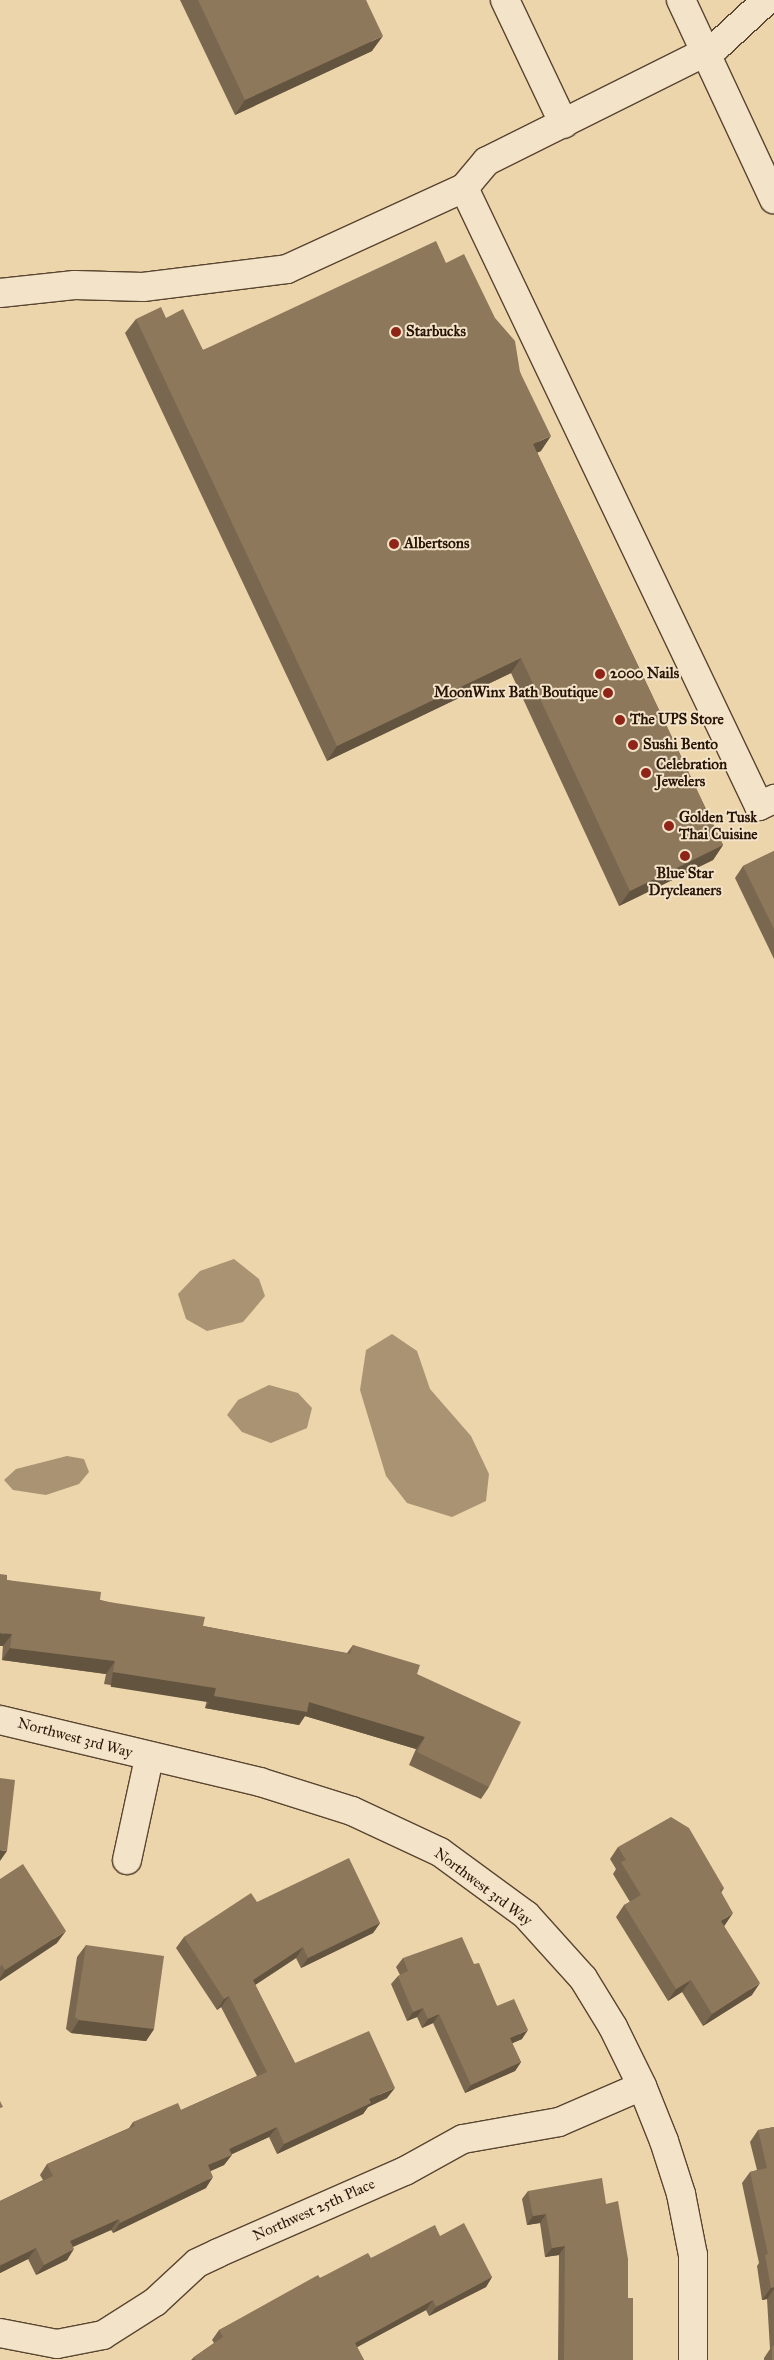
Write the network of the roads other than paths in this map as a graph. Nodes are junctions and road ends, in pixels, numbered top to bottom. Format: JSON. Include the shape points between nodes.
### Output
{"nodes":[{"id":1,"x":505,"y":0,"type":"edge"},
{"id":2,"x":681,"y":0,"type":"edge"},
{"id":3,"x":767,"y":0,"type":"edge"},
{"id":4,"x":704,"y":52,"type":"junction"},
{"id":5,"x":564,"y":124,"type":"junction"},
{"id":6,"x":464,"y":188,"type":"junction"},
{"id":7,"x":774,"y":199,"type":"edge"},
{"id":8,"x":0,"y":293,"type":"edge"},
{"id":9,"x":774,"y":799,"type":"edge"},
{"id":10,"x":0,"y":1720,"type":"edge"},
{"id":11,"x":149,"y":1758,"type":"junction"},
{"id":12,"x":127,"y":1860,"type":"dead end"},
{"id":13,"x":642,"y":2086,"type":"junction"},
{"id":14,"x":0,"y":2333,"type":"edge"},
{"id":15,"x":693,"y":2360,"type":"edge"}],
"edges":[{"from":1,"to":5,"type":"street"},
{"from":2,"to":4,"type":"street"},
{"from":3,"to":4,"type":"street","via":[[716,47]]},
{"from":4,"to":5,"type":"street"},
{"from":4,"to":7,"type":"street"},
{"from":5,"to":6,"type":"street","via":[[487,161]]},
{"from":6,"to":8,"type":"street","via":[[287,269],[143,288],[75,285]]},
{"from":6,"to":9,"type":"street","via":[[759,806]]},
{"from":10,"to":11,"type":"street","name":"Northwest 3rd Way","via":[[34,1726]]},
{"from":11,"to":12,"type":"street","name":"Northwest 3rd Way"},
{"from":11,"to":13,"type":"street","name":"Northwest 3rd Way","via":[[260,1782],[342,1808],[440,1852],[526,1915],[583,1978],[613,2027]]},
{"from":13,"to":14,"type":"street","name":"Northwest 25th Place","via":[[559,2122],[464,2139],[405,2170],[218,2252],[197,2263],[155,2302],[103,2335],[58,2344]]},
{"from":13,"to":15,"type":"street","name":"Northwest 3rd Way","via":[[681,2194],[693,2256]]}]}
